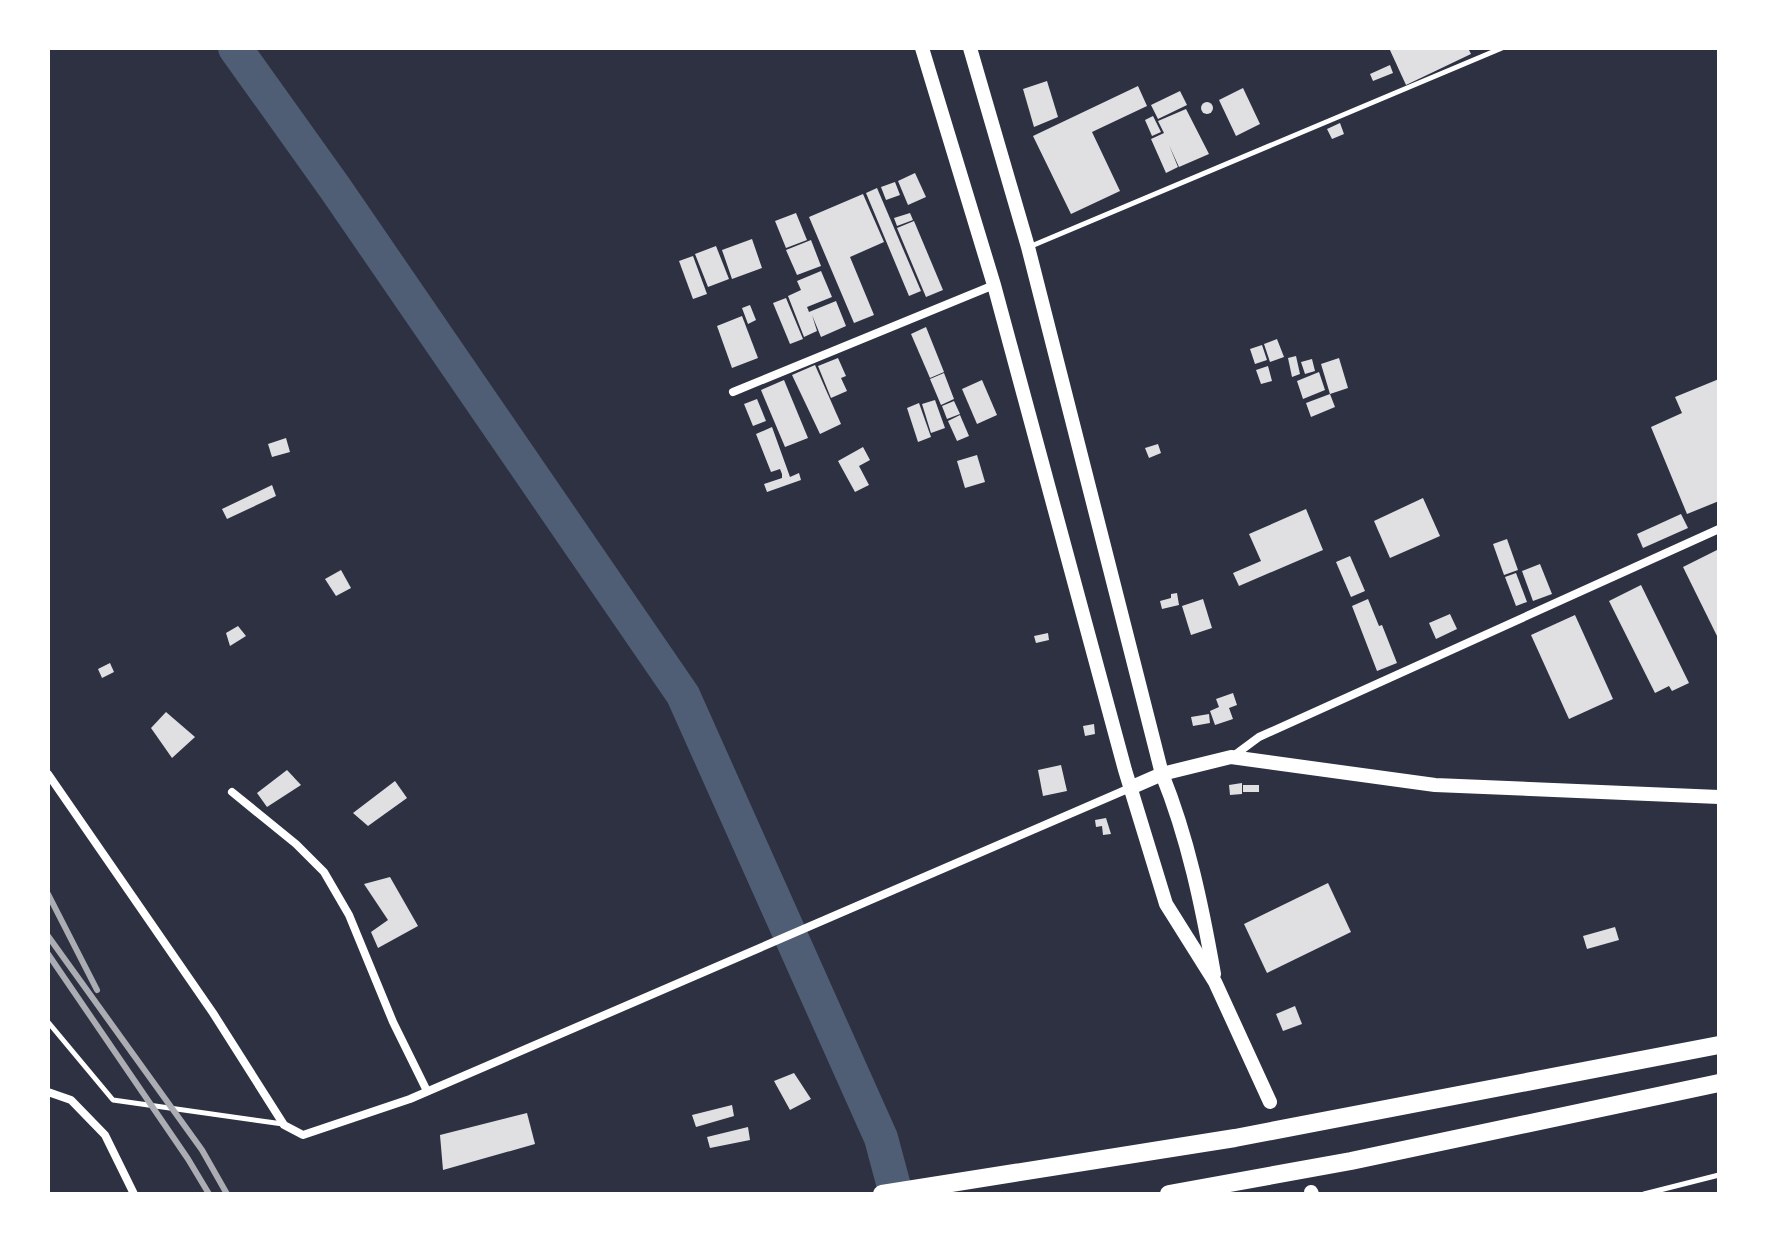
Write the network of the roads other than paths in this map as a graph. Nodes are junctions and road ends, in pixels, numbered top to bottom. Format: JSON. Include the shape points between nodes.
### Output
{"nodes":[{"id":1,"x":922,"y":48,"type":"edge"},
{"id":2,"x":970,"y":48,"type":"edge"},
{"id":3,"x":1502,"y":48,"type":"edge"},
{"id":4,"x":1028,"y":247,"type":"junction"},
{"id":5,"x":994,"y":285,"type":"junction"},
{"id":6,"x":733,"y":392,"type":"dead end"},
{"id":7,"x":1719,"y":529,"type":"edge"},
{"id":8,"x":1231,"y":757,"type":"junction"},
{"id":9,"x":48,"y":774,"type":"edge"},
{"id":10,"x":1162,"y":774,"type":"junction"},
{"id":11,"x":1130,"y":788,"type":"junction"},
{"id":12,"x":232,"y":792,"type":"dead end"},
{"id":13,"x":1719,"y":797,"type":"edge"},
{"id":14,"x":1215,"y":982,"type":"junction"},
{"id":15,"x":48,"y":1022,"type":"edge"},
{"id":16,"x":1719,"y":1045,"type":"edge"},
{"id":17,"x":1719,"y":1083,"type":"edge"},
{"id":18,"x":427,"y":1091,"type":"junction"},
{"id":19,"x":48,"y":1092,"type":"edge"},
{"id":20,"x":1270,"y":1102,"type":"dead end"},
{"id":21,"x":284,"y":1125,"type":"junction"},
{"id":22,"x":1719,"y":1175,"type":"edge"},
{"id":23,"x":134,"y":1194,"type":"edge"},
{"id":24,"x":882,"y":1194,"type":"edge"},
{"id":25,"x":1169,"y":1194,"type":"edge"},
{"id":26,"x":1644,"y":1194,"type":"edge"}],
"edges":[{"from":1,"to":5,"type":"main road"},
{"from":2,"to":4,"type":"main road"},
{"from":3,"to":4,"type":"lane"},
{"from":4,"to":10,"type":"main road"},
{"from":5,"to":6,"type":"street"},
{"from":5,"to":11,"type":"main road"},
{"from":7,"to":8,"type":"street","via":[[1259,737]]},
{"from":8,"to":10,"type":"main road"},
{"from":8,"to":13,"type":"main road","via":[[1435,785]]},
{"from":9,"to":21,"type":"street"},
{"from":10,"to":11,"type":"main road"},
{"from":10,"to":14,"type":"main road","via":[[1201,899]]},
{"from":11,"to":14,"type":"main road","via":[[1166,904]]},
{"from":11,"to":18,"type":"street"},
{"from":12,"to":18,"type":"street","via":[[324,872],[349,915]]},
{"from":14,"to":20,"type":"main road"},
{"from":15,"to":21,"type":"lane","via":[[113,1100]]},
{"from":16,"to":24,"type":"highway","via":[[1235,1138]]},
{"from":17,"to":25,"type":"highway"},
{"from":18,"to":21,"type":"street","via":[[303,1135]]},
{"from":19,"to":23,"type":"street","via":[[71,1100],[105,1135]]},
{"from":22,"to":26,"type":"lane"}]}
